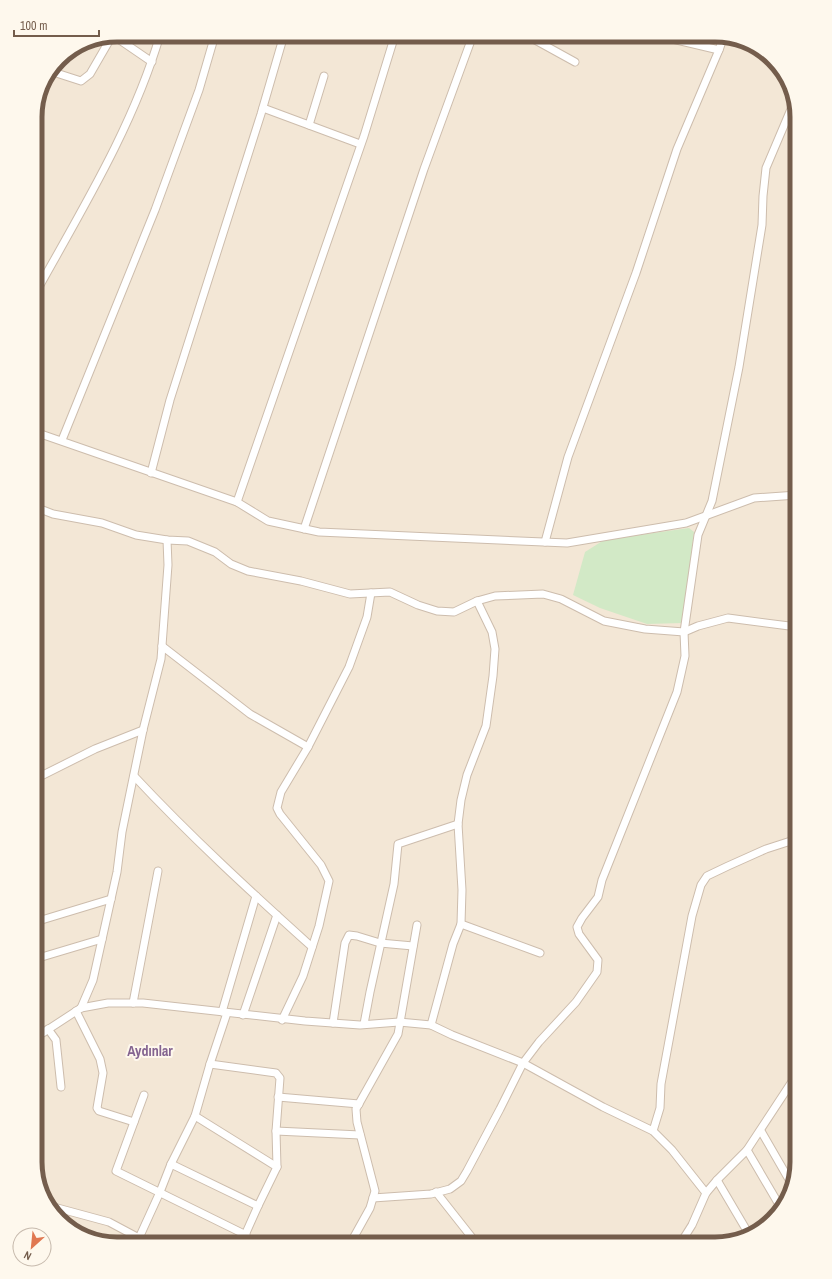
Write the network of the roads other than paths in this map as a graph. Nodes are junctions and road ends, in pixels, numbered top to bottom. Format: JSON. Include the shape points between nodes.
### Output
{"nodes":[{"id":1,"x":109,"y":42,"type":"edge"},
{"id":2,"x":122,"y":42,"type":"edge"},
{"id":3,"x":158,"y":42,"type":"edge"},
{"id":4,"x":213,"y":42,"type":"edge"},
{"id":5,"x":282,"y":42,"type":"edge"},
{"id":6,"x":393,"y":42,"type":"edge"},
{"id":7,"x":470,"y":42,"type":"edge"},
{"id":8,"x":539,"y":42,"type":"edge"},
{"id":9,"x":686,"y":42,"type":"edge"},
{"id":10,"x":722,"y":42,"type":"edge"},
{"id":11,"x":720,"y":50,"type":"junction"},
{"id":12,"x":152,"y":62,"type":"junction"},
{"id":13,"x":575,"y":62,"type":"dead end"},
{"id":14,"x":56,"y":74,"type":"edge"},
{"id":15,"x":324,"y":76,"type":"dead end"},
{"id":16,"x":263,"y":108,"type":"junction"},
{"id":17,"x":790,"y":112,"type":"edge"},
{"id":18,"x":309,"y":125,"type":"junction"},
{"id":19,"x":360,"y":144,"type":"junction"},
{"id":20,"x":42,"y":281,"type":"edge"},
{"id":21,"x":42,"y":434,"type":"edge"},
{"id":22,"x":62,"y":440,"type":"junction"},
{"id":23,"x":151,"y":473,"type":"junction"},
{"id":24,"x":790,"y":495,"type":"edge"},
{"id":25,"x":237,"y":502,"type":"junction"},
{"id":26,"x":42,"y":510,"type":"edge"},
{"id":27,"x":706,"y":516,"type":"junction"},
{"id":28,"x":304,"y":529,"type":"junction"},
{"id":29,"x":167,"y":540,"type":"junction"},
{"id":30,"x":545,"y":542,"type":"junction"},
{"id":31,"x":371,"y":593,"type":"junction"},
{"id":32,"x":477,"y":601,"type":"junction"},
{"id":33,"x":790,"y":626,"type":"edge"},
{"id":34,"x":684,"y":632,"type":"junction"},
{"id":35,"x":162,"y":646,"type":"junction"},
{"id":36,"x":143,"y":730,"type":"junction"},
{"id":37,"x":308,"y":747,"type":"junction"},
{"id":38,"x":42,"y":776,"type":"edge"},
{"id":39,"x":134,"y":776,"type":"junction"},
{"id":40,"x":458,"y":824,"type":"junction"},
{"id":41,"x":790,"y":841,"type":"edge"},
{"id":42,"x":158,"y":871,"type":"dead end"},
{"id":43,"x":256,"y":896,"type":"junction"},
{"id":44,"x":111,"y":899,"type":"junction"},
{"id":45,"x":277,"y":915,"type":"junction"},
{"id":46,"x":42,"y":920,"type":"edge"},
{"id":47,"x":460,"y":924,"type":"junction"},
{"id":48,"x":417,"y":925,"type":"dead end"},
{"id":49,"x":102,"y":939,"type":"junction"},
{"id":50,"x":380,"y":943,"type":"junction"},
{"id":51,"x":413,"y":946,"type":"junction"},
{"id":52,"x":312,"y":947,"type":"junction"},
{"id":53,"x":540,"y":952,"type":"dead end"},
{"id":54,"x":42,"y":958,"type":"edge"},
{"id":55,"x":133,"y":1003,"type":"junction"},
{"id":56,"x":79,"y":1009,"type":"junction"},
{"id":57,"x":225,"y":1013,"type":"junction"},
{"id":58,"x":243,"y":1015,"type":"junction"},
{"id":59,"x":282,"y":1020,"type":"junction"},
{"id":60,"x":399,"y":1022,"type":"junction"},
{"id":61,"x":333,"y":1023,"type":"junction"},
{"id":62,"x":364,"y":1024,"type":"junction"},
{"id":63,"x":431,"y":1025,"type":"junction"},
{"id":64,"x":48,"y":1029,"type":"junction"},
{"id":65,"x":42,"y":1033,"type":"edge"},
{"id":66,"x":523,"y":1063,"type":"junction"},
{"id":67,"x":210,"y":1064,"type":"junction"},
{"id":68,"x":790,"y":1085,"type":"edge"},
{"id":69,"x":61,"y":1087,"type":"dead end"},
{"id":70,"x":144,"y":1094,"type":"dead end"},
{"id":71,"x":278,"y":1097,"type":"junction"},
{"id":72,"x":359,"y":1104,"type":"junction"},
{"id":73,"x":195,"y":1116,"type":"junction"},
{"id":74,"x":134,"y":1122,"type":"junction"},
{"id":75,"x":276,"y":1131,"type":"junction"},
{"id":76,"x":653,"y":1131,"type":"junction"},
{"id":77,"x":761,"y":1131,"type":"junction"},
{"id":78,"x":360,"y":1135,"type":"junction"},
{"id":79,"x":747,"y":1150,"type":"junction"},
{"id":80,"x":171,"y":1164,"type":"junction"},
{"id":81,"x":277,"y":1167,"type":"junction"},
{"id":82,"x":788,"y":1176,"type":"edge"},
{"id":83,"x":717,"y":1180,"type":"junction"},
{"id":84,"x":160,"y":1192,"type":"junction"},
{"id":85,"x":436,"y":1192,"type":"junction"},
{"id":86,"x":706,"y":1193,"type":"junction"},
{"id":87,"x":373,"y":1198,"type":"junction"},
{"id":88,"x":778,"y":1203,"type":"edge"},
{"id":89,"x":258,"y":1206,"type":"junction"},
{"id":90,"x":58,"y":1208,"type":"edge"},
{"id":91,"x":746,"y":1230,"type":"edge"},
{"id":92,"x":246,"y":1235,"type":"joint"},
{"id":93,"x":137,"y":1237,"type":"edge"},
{"id":94,"x":139,"y":1237,"type":"edge"},
{"id":95,"x":354,"y":1237,"type":"edge"},
{"id":96,"x":471,"y":1237,"type":"edge"},
{"id":97,"x":684,"y":1237,"type":"edge"}],
"edges":[{"from":1,"to":14,"type":"street","via":[[90,74],[81,81]]},
{"from":2,"to":12,"type":"street"},
{"from":3,"to":12,"type":"street"},
{"from":4,"to":22,"type":"street","via":[[155,210]]},
{"from":5,"to":16,"type":"street"},
{"from":6,"to":19,"type":"street"},
{"from":7,"to":28,"type":"street","via":[[424,169]]},
{"from":8,"to":13,"type":"street"},
{"from":9,"to":11,"type":"street"},
{"from":10,"to":11,"type":"street"},
{"from":11,"to":30,"type":"street","via":[[677,149],[636,273],[568,457]]},
{"from":12,"to":20,"type":"street","via":[[136,102],[92,190]]},
{"from":15,"to":18,"type":"street"},
{"from":16,"to":18,"type":"street"},
{"from":16,"to":23,"type":"street","via":[[170,400]]},
{"from":17,"to":27,"type":"street","via":[[766,168],[762,196],[762,225],[739,367],[712,501]]},
{"from":18,"to":19,"type":"street"},
{"from":19,"to":25,"type":"street"},
{"from":21,"to":22,"type":"street"},
{"from":22,"to":23,"type":"street"},
{"from":23,"to":25,"type":"street"},
{"from":24,"to":27,"type":"street","via":[[754,498]]},
{"from":25,"to":28,"type":"street","via":[[268,521]]},
{"from":26,"to":29,"type":"street","via":[[102,522],[136,535]]},
{"from":27,"to":30,"type":"street","via":[[686,523],[567,543]]},
{"from":27,"to":34,"type":"street","via":[[698,534]]},
{"from":28,"to":30,"type":"street","via":[[319,532]]},
{"from":29,"to":31,"type":"street","via":[[188,541],[215,552],[231,564],[248,571],[350,594]]},
{"from":29,"to":35,"type":"street","via":[[168,565]]},
{"from":31,"to":32,"type":"street","via":[[390,592],[437,611],[454,612]]},
{"from":31,"to":37,"type":"street","via":[[367,617],[348,667]]},
{"from":32,"to":34,"type":"street","via":[[495,596],[543,594],[560,599],[604,621],[645,629]]},
{"from":32,"to":40,"type":"street","via":[[492,632],[495,649],[486,726],[467,775]]},
{"from":33,"to":34,"type":"street","via":[[728,618]]},
{"from":34,"to":66,"type":"street","via":[[685,656],[678,692],[602,880],[598,897],[577,928],[598,960],[597,972],[576,1002]]},
{"from":35,"to":36,"type":"street"},
{"from":35,"to":37,"type":"street","via":[[250,714]]},
{"from":36,"to":38,"type":"street","via":[[95,749]]},
{"from":36,"to":39,"type":"street"},
{"from":37,"to":52,"type":"street","via":[[281,792],[277,808],[321,865],[329,881]]},
{"from":39,"to":43,"type":"street"},
{"from":39,"to":44,"type":"street"},
{"from":40,"to":47,"type":"street","via":[[462,890]]},
{"from":40,"to":50,"type":"street","via":[[398,844],[394,884]]},
{"from":41,"to":76,"type":"street","via":[[766,849],[707,876],[701,885],[692,916],[661,1084],[660,1108]]},
{"from":42,"to":55,"type":"street"},
{"from":43,"to":45,"type":"street"},
{"from":43,"to":57,"type":"street"},
{"from":44,"to":46,"type":"street"},
{"from":44,"to":49,"type":"street"},
{"from":45,"to":52,"type":"street"},
{"from":45,"to":58,"type":"street"},
{"from":47,"to":53,"type":"street"},
{"from":47,"to":63,"type":"street"},
{"from":48,"to":51,"type":"street"},
{"from":49,"to":54,"type":"street"},
{"from":49,"to":56,"type":"street","via":[[93,980]]},
{"from":50,"to":51,"type":"street"},
{"from":50,"to":61,"type":"street","via":[[349,935],[344,943]]},
{"from":50,"to":62,"type":"street"},
{"from":51,"to":60,"type":"street"},
{"from":52,"to":59,"type":"street","via":[[303,976]]},
{"from":55,"to":56,"type":"street","via":[[108,1003]]},
{"from":55,"to":57,"type":"street"},
{"from":56,"to":64,"type":"street"},
{"from":56,"to":74,"type":"street","via":[[100,1059],[103,1073],[97,1108]]},
{"from":57,"to":58,"type":"street"},
{"from":57,"to":67,"type":"street"},
{"from":58,"to":59,"type":"street"},
{"from":59,"to":61,"type":"street"},
{"from":60,"to":62,"type":"street"},
{"from":60,"to":63,"type":"street"},
{"from":60,"to":72,"type":"street","via":[[398,1034]]},
{"from":61,"to":62,"type":"street"},
{"from":63,"to":66,"type":"street"},
{"from":64,"to":65,"type":"street"},
{"from":64,"to":69,"type":"street","via":[[56,1040]]},
{"from":66,"to":76,"type":"street"},
{"from":66,"to":85,"type":"street","via":[[464,1176],[450,1189]]},
{"from":67,"to":71,"type":"street","via":[[276,1073],[280,1078]]},
{"from":67,"to":73,"type":"street"},
{"from":68,"to":77,"type":"street"},
{"from":70,"to":74,"type":"street"},
{"from":71,"to":72,"type":"street"},
{"from":71,"to":75,"type":"street"},
{"from":72,"to":78,"type":"street","via":[[356,1109]]},
{"from":73,"to":80,"type":"street"},
{"from":73,"to":81,"type":"street"},
{"from":74,"to":84,"type":"street","via":[[116,1171]]},
{"from":75,"to":78,"type":"street"},
{"from":75,"to":81,"type":"street"},
{"from":76,"to":86,"type":"street","via":[[672,1150]]},
{"from":77,"to":79,"type":"street"},
{"from":77,"to":82,"type":"street"},
{"from":78,"to":87,"type":"street","via":[[375,1191]]},
{"from":79,"to":83,"type":"street"},
{"from":79,"to":88,"type":"street"},
{"from":80,"to":84,"type":"street"},
{"from":80,"to":89,"type":"street"},
{"from":81,"to":89,"type":"street"},
{"from":83,"to":86,"type":"street"},
{"from":83,"to":91,"type":"street"},
{"from":84,"to":92,"type":"street"},
{"from":84,"to":94,"type":"street"},
{"from":85,"to":87,"type":"street"},
{"from":85,"to":96,"type":"street"},
{"from":86,"to":97,"type":"street"},
{"from":87,"to":95,"type":"street"},
{"from":89,"to":92,"type":"street"},
{"from":90,"to":93,"type":"street","via":[[109,1222]]}]}
